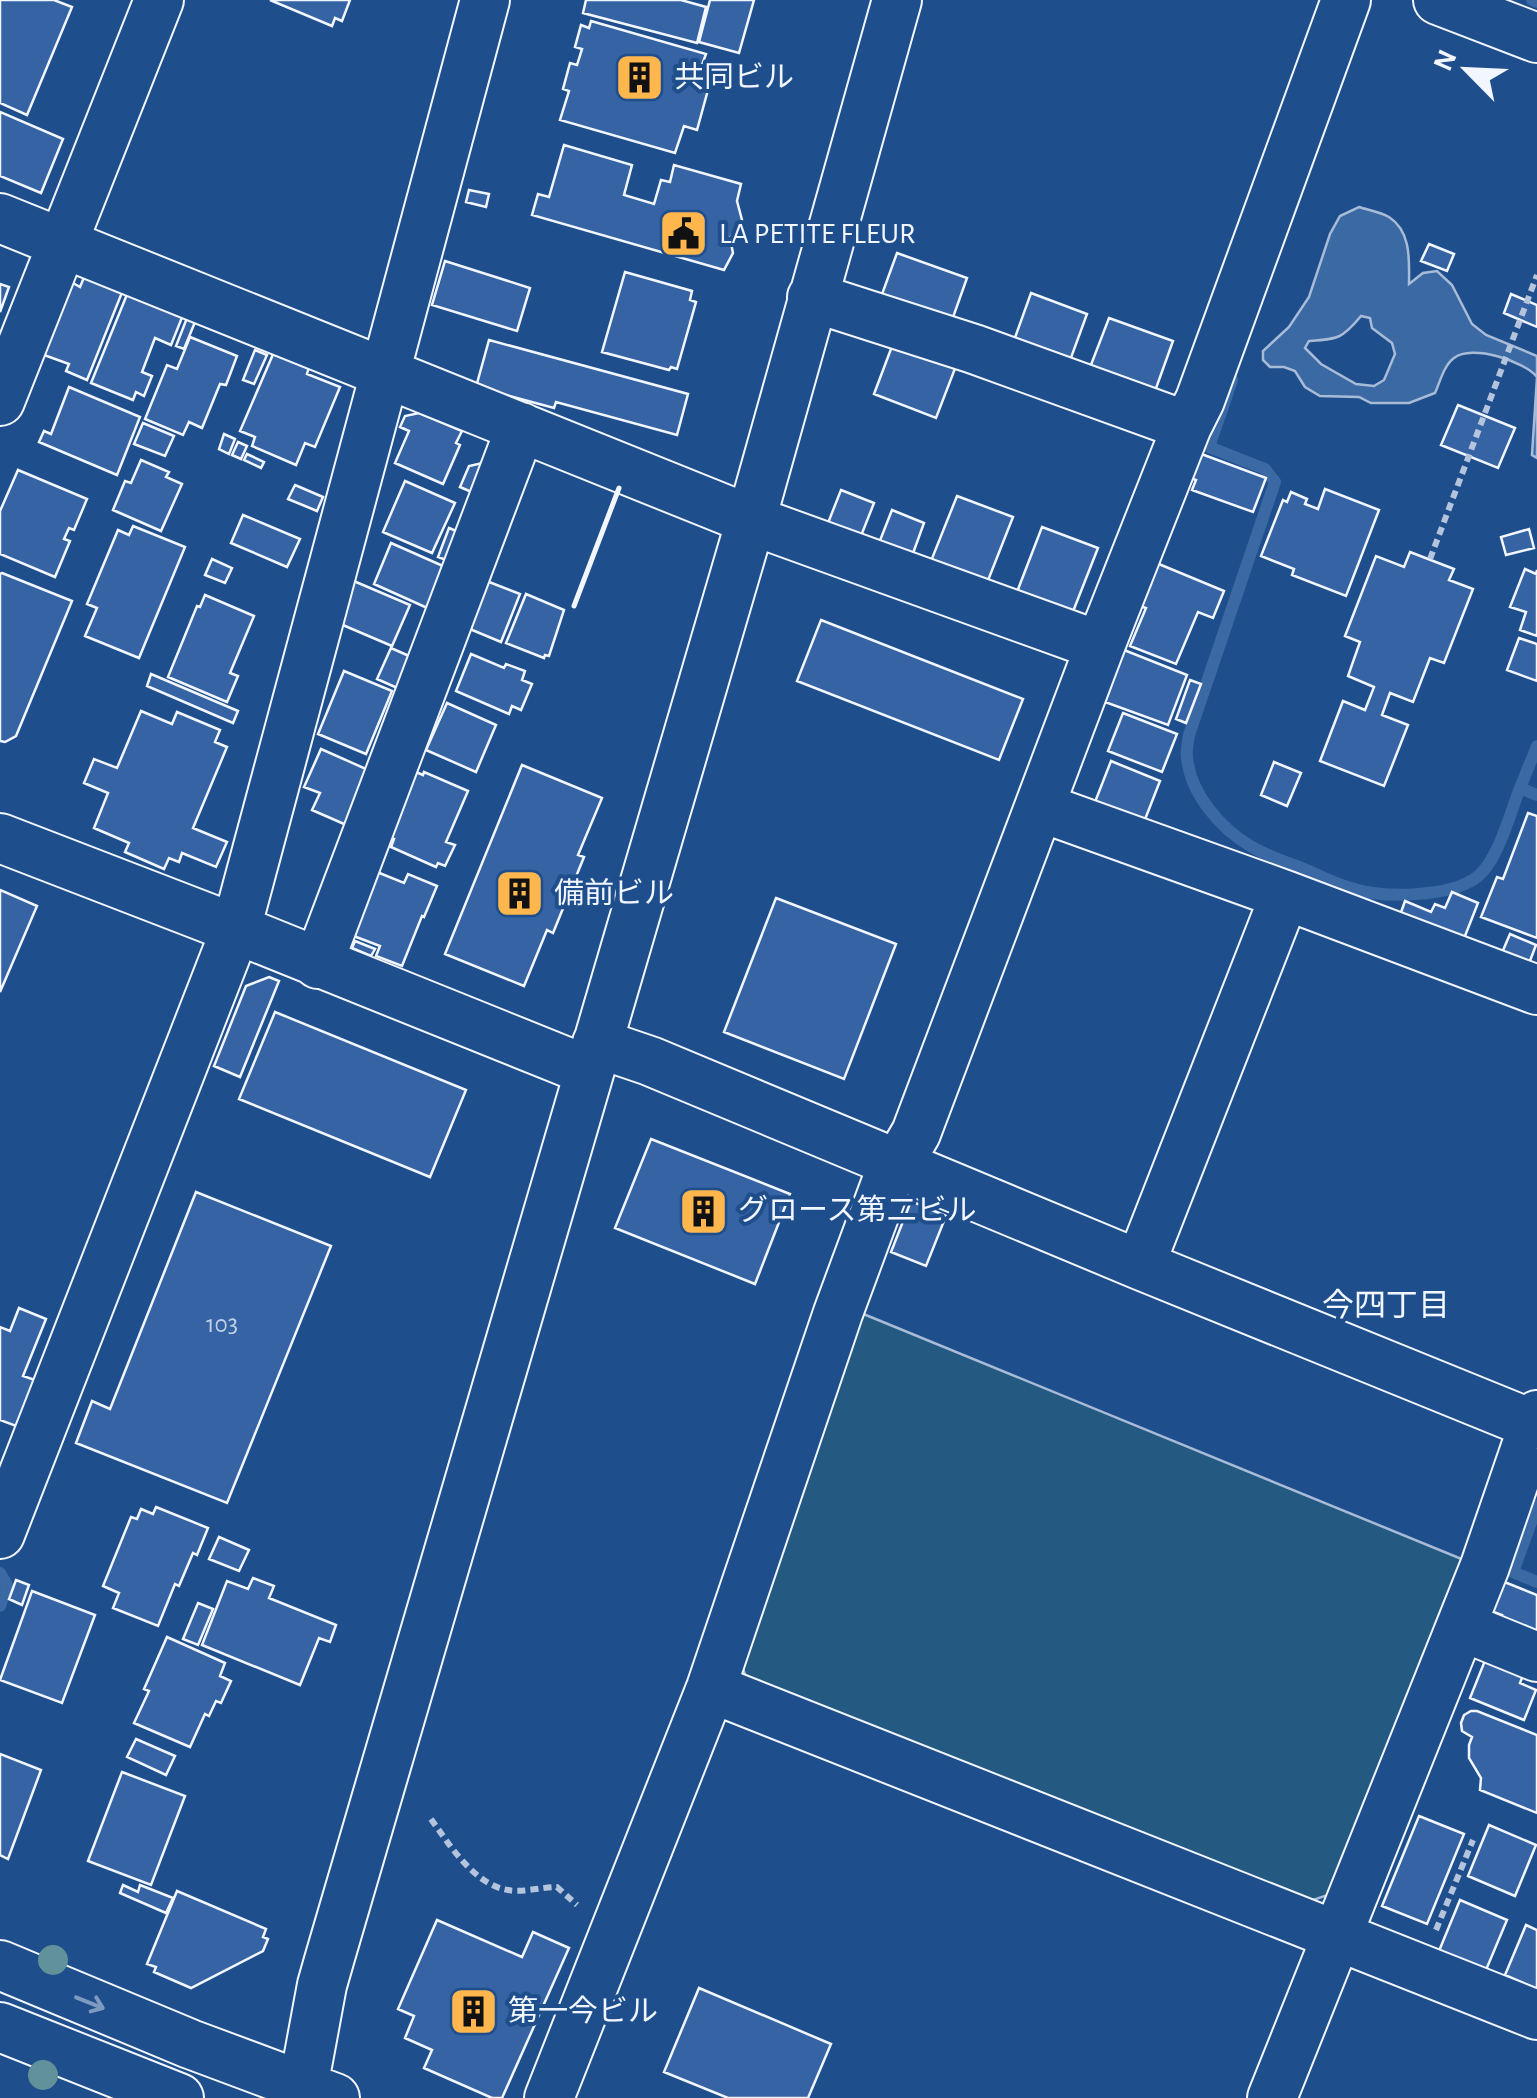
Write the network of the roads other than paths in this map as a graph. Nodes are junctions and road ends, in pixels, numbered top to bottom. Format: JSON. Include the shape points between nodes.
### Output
{"nodes":[{"id":1,"x":159,"y":0,"type":"edge"},
{"id":2,"x":485,"y":0,"type":"edge"},
{"id":3,"x":897,"y":0,"type":"edge"},
{"id":4,"x":1346,"y":0,"type":"edge"},
{"id":5,"x":1438,"y":0,"type":"edge"},
{"id":6,"x":1537,"y":38,"type":"edge"},
{"id":7,"x":0,"y":218,"type":"edge"},
{"id":8,"x":62,"y":243,"type":"junction"},
{"id":9,"x":812,"y":297,"type":"junction"},
{"id":10,"x":385,"y":372,"type":"junction"},
{"id":11,"x":0,"y":401,"type":"edge"},
{"id":12,"x":1187,"y":426,"type":"junction"},
{"id":13,"x":520,"y":427,"type":"junction"},
{"id":14,"x":751,"y":520,"type":"junction"},
{"id":15,"x":1100,"y":646,"type":"junction"},
{"id":16,"x":1040,"y":807,"type":"junction"},
{"id":17,"x":0,"y":838,"type":"edge"},
{"id":18,"x":1285,"y":895,"type":"junction"},
{"id":19,"x":236,"y":929,"type":"junction"},
{"id":20,"x":318,"y":964,"type":"junction"},
{"id":21,"x":1537,"y":990,"type":"edge"},
{"id":22,"x":592,"y":1057,"type":"junction"},
{"id":23,"x":898,"y":1164,"type":"junction"},
{"id":24,"x":1140,"y":1265,"type":"junction"},
{"id":25,"x":1535,"y":1420,"type":"edge"},
{"id":26,"x":2,"y":1524,"type":"edge"},
{"id":27,"x":1461,"y":1626,"type":"junction"},
{"id":28,"x":1537,"y":1657,"type":"edge"},
{"id":29,"x":711,"y":1688,"type":"junction"},
{"id":30,"x":1338,"y":1935,"type":"junction"},
{"id":31,"x":0,"y":1966,"type":"edge"},
{"id":32,"x":1537,"y":2015,"type":"edge"},
{"id":33,"x":0,"y":2028,"type":"edge"},
{"id":34,"x":313,"y":2094,"type":"edge"},
{"id":35,"x":178,"y":2098,"type":"edge"},
{"id":36,"x":548,"y":2098,"type":"edge"},
{"id":37,"x":1272,"y":2098,"type":"edge"}],
"edges":[{"from":1,"to":8,"type":"street"},
{"from":2,"to":10,"type":"street"},
{"from":3,"to":9,"type":"street"},
{"from":4,"to":12,"type":"street"},
{"from":5,"to":6,"type":"street"},
{"from":7,"to":8,"type":"street"},
{"from":8,"to":10,"type":"street"},
{"from":8,"to":11,"type":"street"},
{"from":9,"to":12,"type":"street"},
{"from":9,"to":14,"type":"street"},
{"from":10,"to":13,"type":"street"},
{"from":10,"to":19,"type":"street"},
{"from":12,"to":15,"type":"street"},
{"from":13,"to":14,"type":"street"},
{"from":13,"to":20,"type":"street"},
{"from":14,"to":15,"type":"street"},
{"from":14,"to":22,"type":"street"},
{"from":15,"to":16,"type":"street"},
{"from":16,"to":18,"type":"street"},
{"from":16,"to":23,"type":"street","via":[[916,1133]]},
{"from":17,"to":19,"type":"street"},
{"from":18,"to":21,"type":"street"},
{"from":18,"to":24,"type":"street"},
{"from":19,"to":20,"type":"street"},
{"from":19,"to":26,"type":"street"},
{"from":20,"to":22,"type":"street"},
{"from":22,"to":23,"type":"street","via":[[650,1061]]},
{"from":22,"to":34,"type":"street","via":[[322,1985]]},
{"from":23,"to":24,"type":"street"},
{"from":23,"to":29,"type":"street","via":[[838,1313]]},
{"from":24,"to":25,"type":"street"},
{"from":25,"to":27,"type":"street"},
{"from":27,"to":28,"type":"street"},
{"from":27,"to":30,"type":"street"},
{"from":29,"to":30,"type":"street"},
{"from":29,"to":36,"type":"street"},
{"from":30,"to":32,"type":"street"},
{"from":30,"to":37,"type":"street"},
{"from":31,"to":34,"type":"street","one_way":true},
{"from":33,"to":35,"type":"street"}]}
